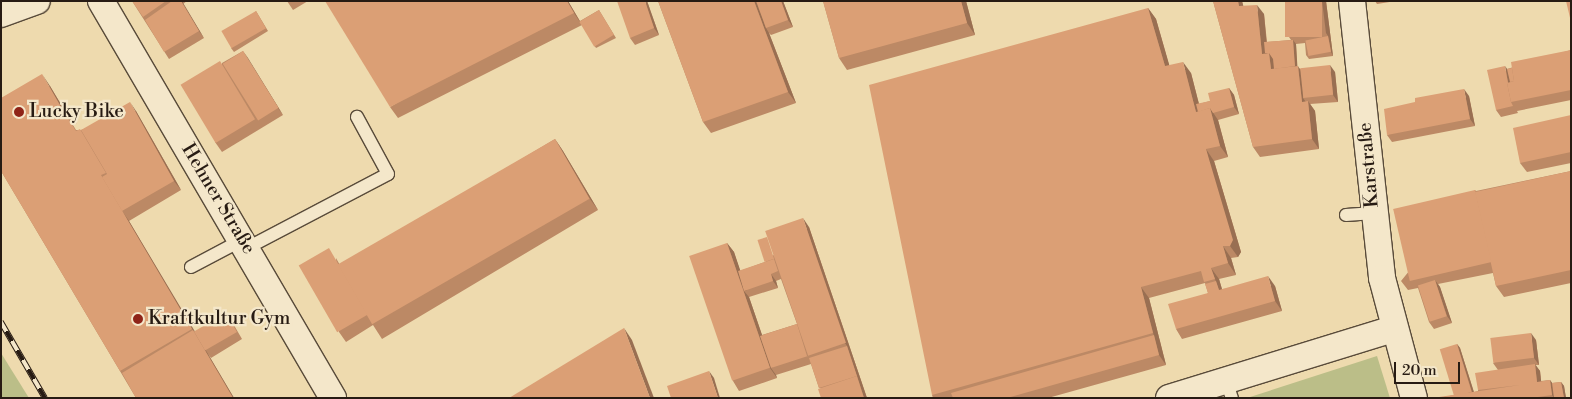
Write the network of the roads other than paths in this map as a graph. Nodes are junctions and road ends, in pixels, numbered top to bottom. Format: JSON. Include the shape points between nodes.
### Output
{"nodes":[{"id":1,"x":36,"y":1,"type":"edge"},
{"id":2,"x":101,"y":1,"type":"edge"},
{"id":3,"x":1352,"y":1,"type":"edge"},
{"id":4,"x":1,"y":14,"type":"edge"},
{"id":5,"x":357,"y":117,"type":"dead end"},
{"id":6,"x":1374,"y":213,"type":"junction"},
{"id":7,"x":1346,"y":215,"type":"dead end"},
{"id":8,"x":245,"y":244,"type":"junction"},
{"id":9,"x":191,"y":267,"type":"dead end"},
{"id":10,"x":1393,"y":329,"type":"junction"},
{"id":11,"x":1229,"y":389,"type":"edge"},
{"id":12,"x":334,"y":398,"type":"edge"},
{"id":13,"x":1169,"y":398,"type":"edge"},
{"id":14,"x":1414,"y":398,"type":"edge"}],
"edges":[{"from":1,"to":4,"type":"street"},
{"from":2,"to":8,"type":"street","name":"Hehner Straße"},
{"from":3,"to":6,"type":"street","name":"Karstraße"},
{"from":5,"to":8,"type":"lane","via":[[388,174]]},
{"from":6,"to":7,"type":"lane"},
{"from":6,"to":10,"type":"street","name":"Karstraße","via":[[1382,278]]},
{"from":8,"to":9,"type":"lane"},
{"from":8,"to":12,"type":"street","name":"Hehner Straße"},
{"from":10,"to":11,"type":"street"},
{"from":10,"to":14,"type":"street","name":"Karstraße"},
{"from":11,"to":13,"type":"street"}]}
